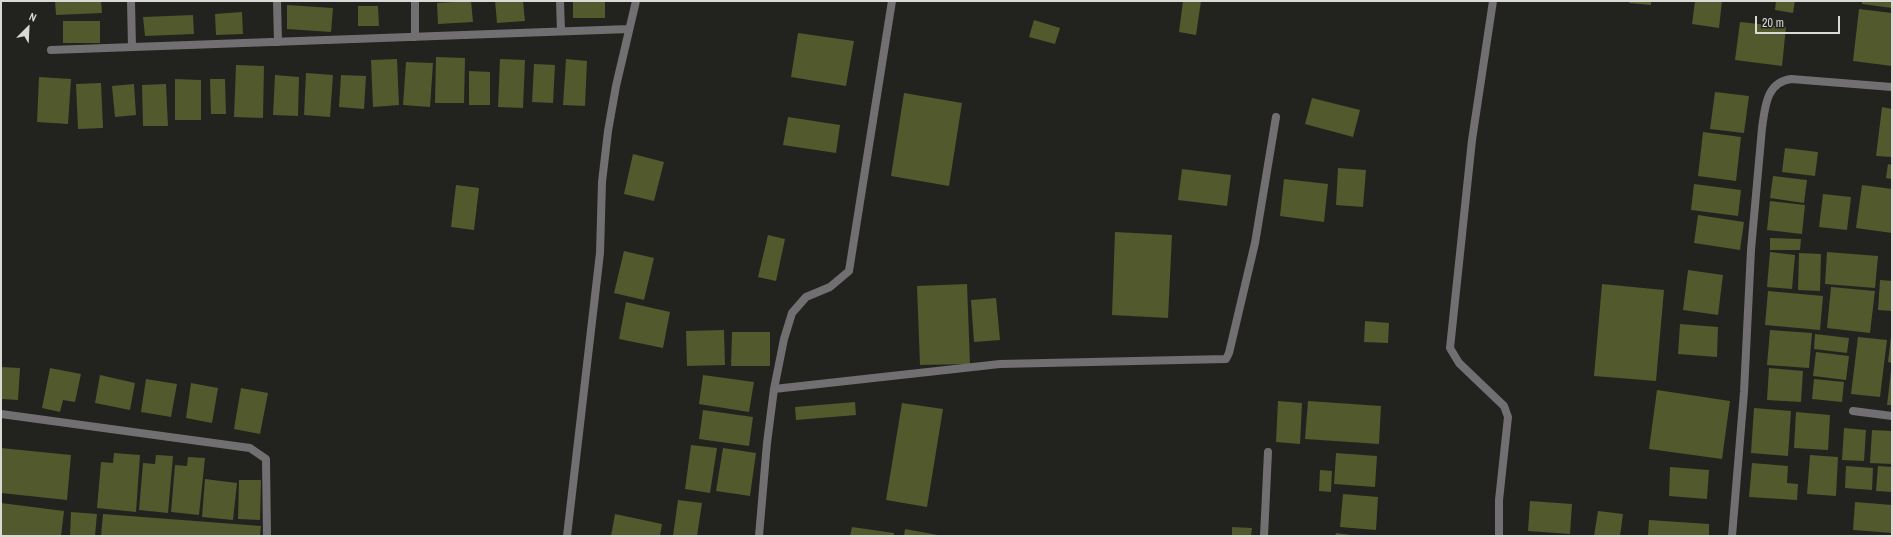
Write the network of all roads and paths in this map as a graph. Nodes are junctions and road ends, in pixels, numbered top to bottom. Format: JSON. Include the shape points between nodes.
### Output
{"nodes":[{"id":1,"x":131,"y":1,"type":"edge"},
{"id":2,"x":277,"y":1,"type":"edge"},
{"id":3,"x":415,"y":1,"type":"edge"},
{"id":4,"x":560,"y":1,"type":"edge"},
{"id":5,"x":636,"y":1,"type":"edge"},
{"id":6,"x":892,"y":1,"type":"edge"},
{"id":7,"x":1492,"y":1,"type":"edge"},
{"id":8,"x":629,"y":29,"type":"junction"},
{"id":9,"x":562,"y":31,"type":"junction"},
{"id":10,"x":415,"y":37,"type":"junction"},
{"id":11,"x":278,"y":42,"type":"junction"},
{"id":12,"x":132,"y":47,"type":"junction"},
{"id":13,"x":51,"y":50,"type":"dead end"},
{"id":14,"x":1892,"y":87,"type":"edge"},
{"id":15,"x":1276,"y":117,"type":"dead end"},
{"id":16,"x":774,"y":389,"type":"junction"},
{"id":17,"x":1853,"y":411,"type":"dead end"},
{"id":18,"x":1,"y":414,"type":"edge"},
{"id":19,"x":1892,"y":416,"type":"edge"},
{"id":20,"x":1268,"y":452,"type":"dead end"},
{"id":21,"x":267,"y":536,"type":"edge"},
{"id":22,"x":567,"y":536,"type":"edge"},
{"id":23,"x":759,"y":536,"type":"edge"},
{"id":24,"x":1264,"y":536,"type":"edge"},
{"id":25,"x":1498,"y":536,"type":"edge"},
{"id":26,"x":1732,"y":536,"type":"edge"}],
"edges":[{"from":1,"to":12,"type":"street"},
{"from":2,"to":11,"type":"street"},
{"from":3,"to":10,"type":"street"},
{"from":4,"to":9,"type":"street"},
{"from":5,"to":8,"type":"street"},
{"from":6,"to":16,"type":"street","via":[[849,271],[830,287],[806,297],[792,313]]},
{"from":7,"to":25,"type":"street","via":[[1472,140],[1450,348],[1459,363],[1504,406],[1508,417],[1499,500]]},
{"from":8,"to":9,"type":"street"},
{"from":8,"to":22,"type":"street","via":[[616,86],[602,182],[600,254]]},
{"from":9,"to":10,"type":"street"},
{"from":10,"to":11,"type":"street"},
{"from":11,"to":12,"type":"street"},
{"from":12,"to":13,"type":"street"},
{"from":14,"to":26,"type":"street","via":[[1791,78],[1773,87],[1770,93],[1762,128],[1751,250],[1744,392]]},
{"from":15,"to":16,"type":"street","via":[[1255,243],[1226,359],[1000,364]]},
{"from":16,"to":23,"type":"street"},
{"from":17,"to":19,"type":"street"},
{"from":18,"to":21,"type":"street","via":[[250,448],[266,459]]},
{"from":20,"to":24,"type":"street"}]}
